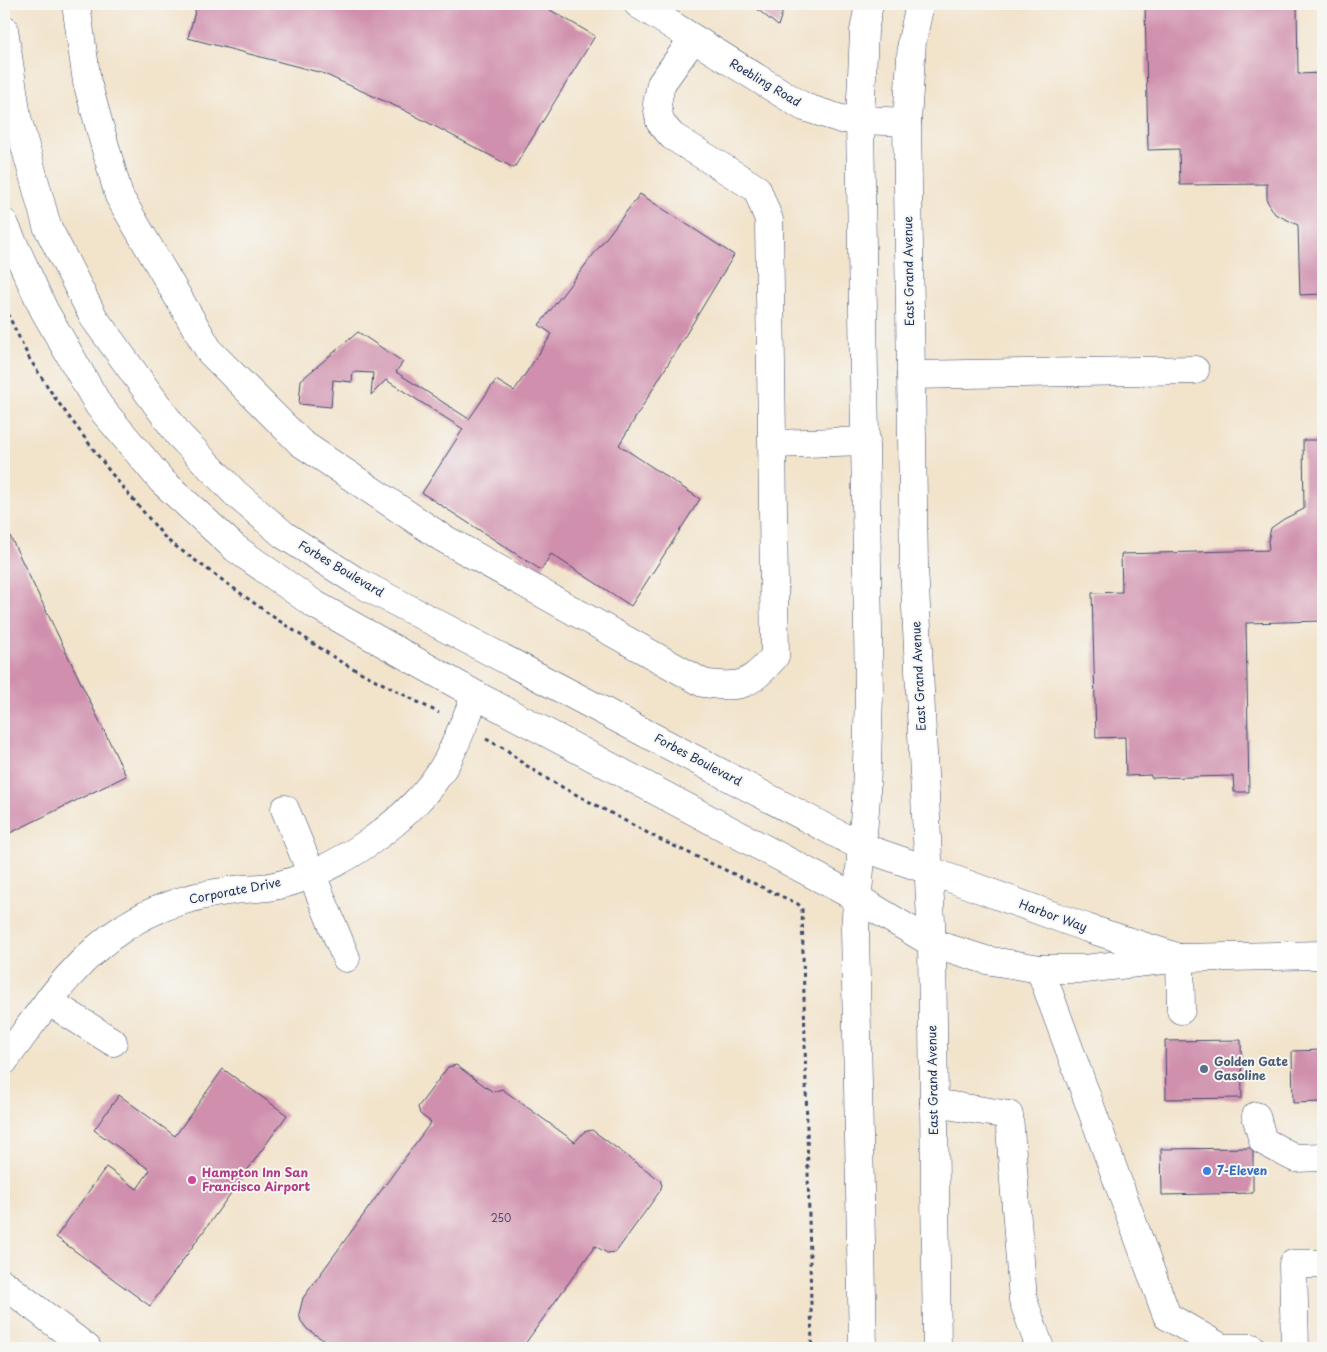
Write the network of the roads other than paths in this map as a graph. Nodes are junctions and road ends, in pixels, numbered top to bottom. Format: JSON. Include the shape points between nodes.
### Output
{"nodes":[{"id":1,"x":76,"y":4,"type":"edge"},
{"id":2,"x":638,"y":4,"type":"edge"},
{"id":3,"x":869,"y":4,"type":"edge"},
{"id":4,"x":920,"y":4,"type":"edge"},
{"id":5,"x":4,"y":29,"type":"edge"},
{"id":6,"x":693,"y":39,"type":"junction"},
{"id":7,"x":860,"y":121,"type":"junction"},
{"id":8,"x":907,"y":122,"type":"junction"},
{"id":9,"x":4,"y":223,"type":"edge"},
{"id":10,"x":1195,"y":370,"type":"dead end"},
{"id":11,"x":911,"y":375,"type":"junction"},
{"id":12,"x":866,"y":441,"type":"junction"},
{"id":13,"x":774,"y":444,"type":"junction"},
{"id":14,"x":476,"y":695,"type":"junction"},
{"id":15,"x":285,"y":808,"type":"dead end"},
{"id":16,"x":862,"y":847,"type":"junction"},
{"id":17,"x":928,"y":870,"type":"junction"},
{"id":18,"x":311,"y":874,"type":"junction"},
{"id":19,"x":858,"y":898,"type":"junction"},
{"id":20,"x":932,"y":943,"type":"junction"},
{"id":21,"x":1323,"y":955,"type":"edge"},
{"id":22,"x":346,"y":958,"type":"dead end"},
{"id":23,"x":1180,"y":958,"type":"junction"},
{"id":24,"x":1040,"y":969,"type":"junction"},
{"id":25,"x":48,"y":1001,"type":"junction"},
{"id":26,"x":1181,"y":1010,"type":"dead end"},
{"id":27,"x":112,"y":1042,"type":"dead end"},
{"id":28,"x":4,"y":1061,"type":"edge"},
{"id":29,"x":934,"y":1103,"type":"junction"},
{"id":30,"x":1256,"y":1116,"type":"dead end"},
{"id":31,"x":1323,"y":1157,"type":"edge"},
{"id":32,"x":1323,"y":1264,"type":"edge"},
{"id":33,"x":4,"y":1284,"type":"edge"},
{"id":34,"x":87,"y":1348,"type":"edge"},
{"id":35,"x":864,"y":1348,"type":"edge"},
{"id":36,"x":937,"y":1348,"type":"edge"},
{"id":37,"x":1040,"y":1348,"type":"edge"},
{"id":38,"x":1252,"y":1348,"type":"edge"},
{"id":39,"x":1294,"y":1348,"type":"edge"}],
"edges":[{"from":1,"to":13,"type":"main road","via":[[87,82],[118,196],[210,352],[301,443],[441,537],[703,683],[739,684],[757,677],[775,656]]},
{"from":2,"to":6,"type":"main road","name":"Roebling Road"},
{"from":3,"to":7,"type":"main road","via":[[864,31]]},
{"from":4,"to":8,"type":"main road","name":"East Grand Avenue","via":[[911,51]]},
{"from":5,"to":16,"type":"main road","name":"Forbes Boulevard","via":[[17,116],[47,226],[94,318],[179,435],[236,494],[284,535],[356,581]]},
{"from":6,"to":7,"type":"main road","name":"Roebling Road","via":[[804,107],[841,119]]},
{"from":6,"to":13,"type":"main road","via":[[661,84],[657,104],[660,122],[672,136],[756,190],[764,204],[769,220]]},
{"from":7,"to":8,"type":"main road","name":"Roebling Road"},
{"from":7,"to":12,"type":"main road"},
{"from":8,"to":11,"type":"main road","name":"East Grand Avenue"},
{"from":9,"to":14,"type":"main road","via":[[44,310],[99,406],[162,481],[235,548],[314,604]]},
{"from":10,"to":11,"type":"main road"},
{"from":11,"to":17,"type":"main road","name":"East Grand Avenue","via":[[914,565]]},
{"from":12,"to":13,"type":"main road"},
{"from":12,"to":16,"type":"main road","via":[[869,693]]},
{"from":14,"to":18,"type":"main road","name":"Corporate Drive","via":[[447,762],[419,798],[387,829],[354,853]]},
{"from":14,"to":19,"type":"main road"},
{"from":15,"to":18,"type":"main road"},
{"from":16,"to":17,"type":"main road","name":"Forbes Boulevard"},
{"from":16,"to":19,"type":"main road"},
{"from":17,"to":20,"type":"main road","name":"East Grand Avenue"},
{"from":17,"to":23,"type":"main road","name":"Harbor Way"},
{"from":18,"to":22,"type":"main road"},
{"from":18,"to":25,"type":"main road","name":"Corporate Drive","via":[[270,886],[194,897],[161,908],[125,927],[90,953]]},
{"from":19,"to":20,"type":"main road"},
{"from":19,"to":35,"type":"main road","via":[[855,928]]},
{"from":20,"to":24,"type":"main road","name":"Harbor Way","via":[[986,960]]},
{"from":20,"to":29,"type":"main road","name":"East Grand Avenue"},
{"from":21,"to":23,"type":"main road","name":"Harbor Way"},
{"from":23,"to":24,"type":"main road","name":"Harbor Way","via":[[1085,969]]},
{"from":23,"to":26,"type":"main road"},
{"from":24,"to":38,"type":"main road","via":[[1167,1316],[1222,1348]]},
{"from":25,"to":27,"type":"main road"},
{"from":25,"to":28,"type":"main road","name":"Corporate Drive"},
{"from":29,"to":36,"type":"main road","name":"East Grand Avenue"},
{"from":29,"to":37,"type":"main road","via":[[1009,1115],[1023,1300]]},
{"from":30,"to":31,"type":"main road","via":[[1263,1141],[1295,1158]]},
{"from":32,"to":39,"type":"main road","via":[[1293,1264]]},
{"from":33,"to":34,"type":"main road"}]}
